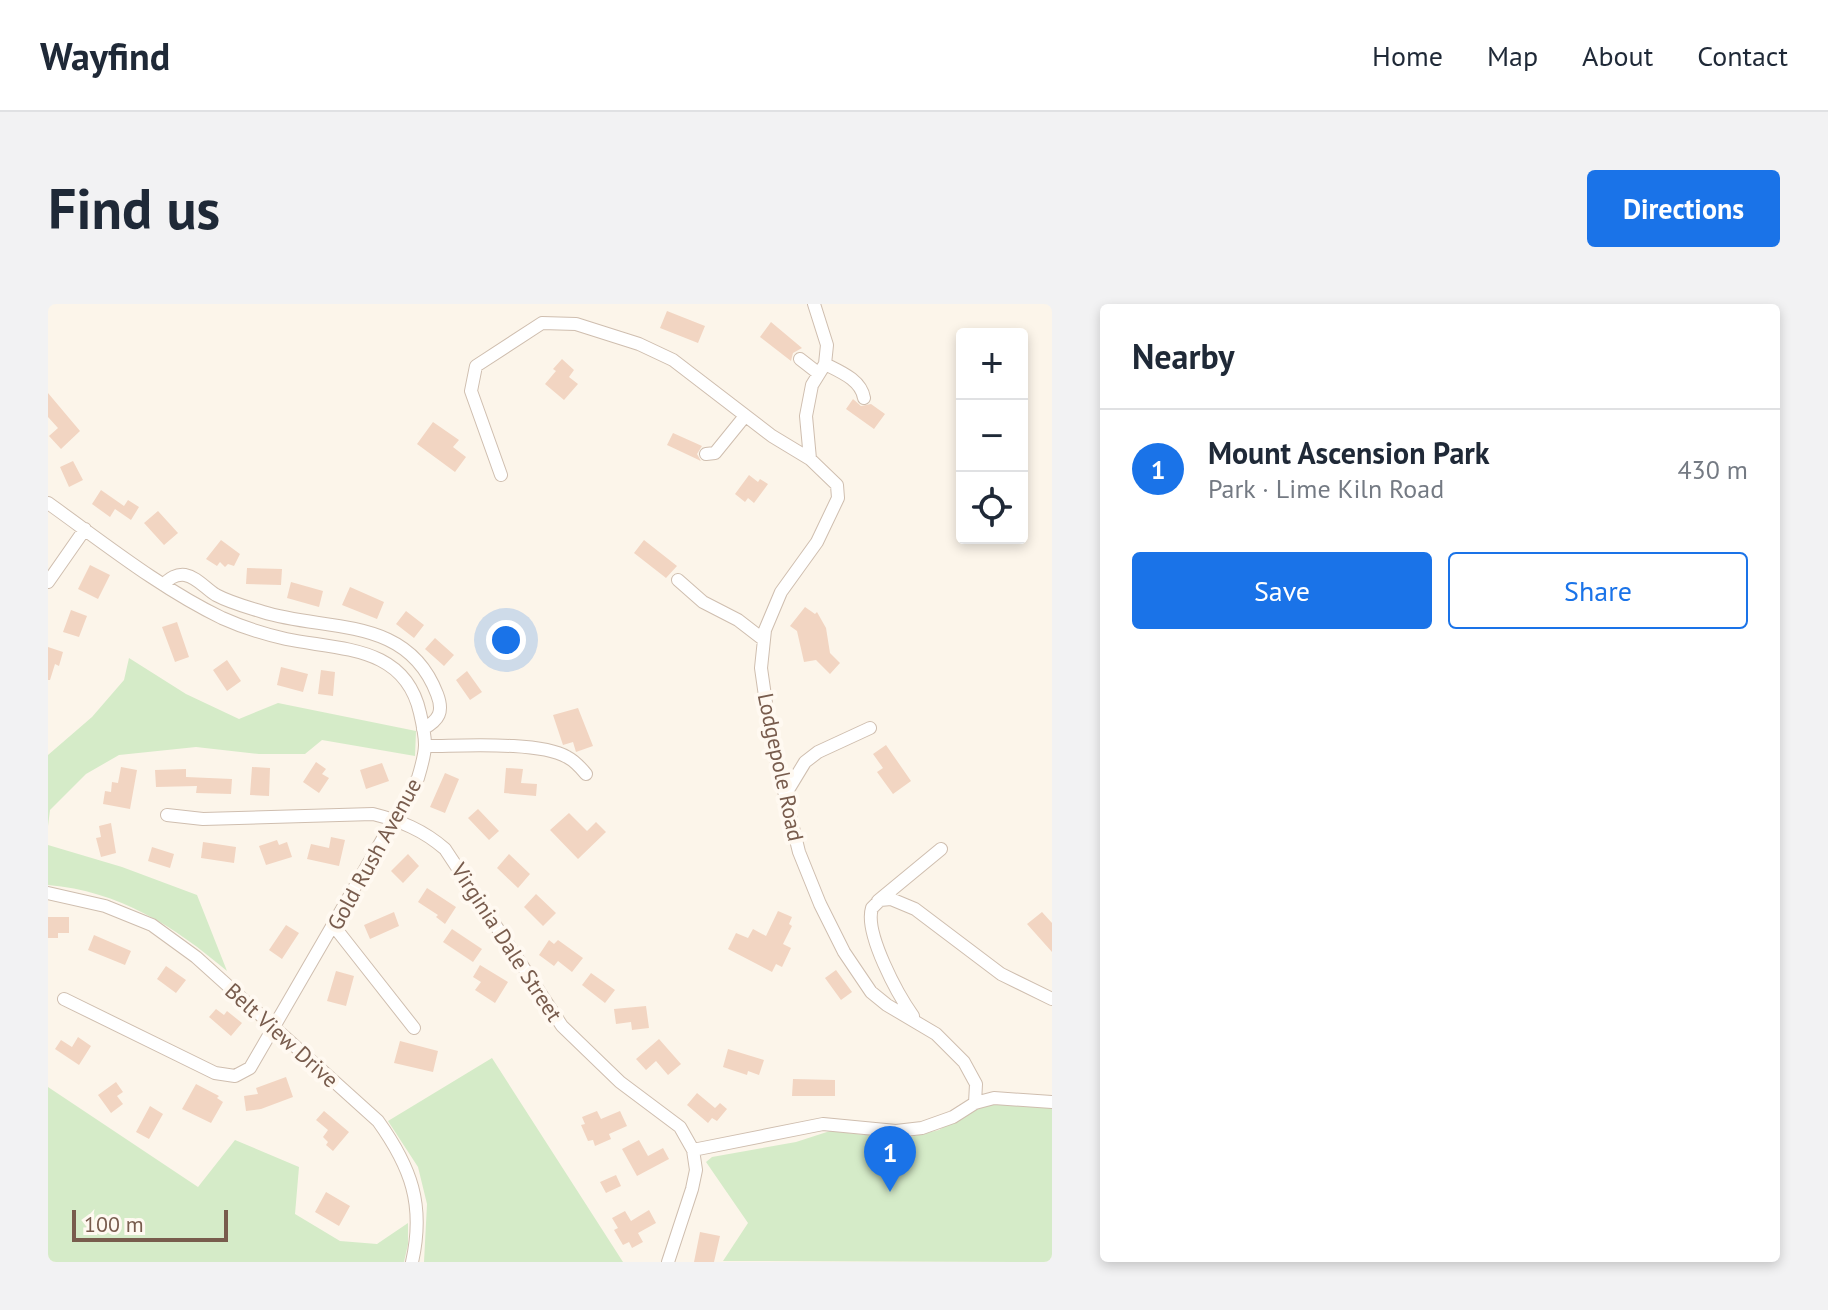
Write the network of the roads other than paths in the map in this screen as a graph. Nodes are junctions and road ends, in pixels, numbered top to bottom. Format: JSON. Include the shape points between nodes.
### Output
{"nodes":[{"id":1,"x":814,"y":304,"type":"edge"},
{"id":2,"x":800,"y":359,"type":"dead end"},
{"id":3,"x":822,"y":369,"type":"junction"},
{"id":4,"x":864,"y":398,"type":"dead end"},
{"id":5,"x":745,"y":416,"type":"junction"},
{"id":6,"x":706,"y":454,"type":"dead end"},
{"id":7,"x":810,"y":459,"type":"junction"},
{"id":8,"x":501,"y":475,"type":"dead end"},
{"id":9,"x":48,"y":503,"type":"edge"},
{"id":10,"x":85,"y":529,"type":"junction"},
{"id":11,"x":678,"y":580,"type":"dead end"},
{"id":12,"x":48,"y":582,"type":"edge"},
{"id":13,"x":164,"y":585,"type":"junction"},
{"id":14,"x":764,"y":640,"type":"junction"},
{"id":15,"x":870,"y":728,"type":"dead end"},
{"id":16,"x":423,"y":729,"type":"junction"},
{"id":17,"x":428,"y":746,"type":"junction"},
{"id":18,"x":586,"y":774,"type":"dead end"},
{"id":19,"x":785,"y":795,"type":"junction"},
{"id":20,"x":167,"y":815,"type":"dead end"},
{"id":21,"x":395,"y":819,"type":"junction"},
{"id":22,"x":941,"y":849,"type":"dead end"},
{"id":23,"x":48,"y":893,"type":"edge"},
{"id":24,"x":876,"y":903,"type":"junction"},
{"id":25,"x":333,"y":925,"type":"junction"},
{"id":26,"x":64,"y":999,"type":"dead end"},
{"id":27,"x":1052,"y":999,"type":"edge"},
{"id":28,"x":917,"y":1022,"type":"junction"},
{"id":29,"x":274,"y":1025,"type":"junction"},
{"id":30,"x":414,"y":1028,"type":"dead end"},
{"id":31,"x":1052,"y":1102,"type":"edge"},
{"id":32,"x":975,"y":1103,"type":"junction"},
{"id":33,"x":693,"y":1150,"type":"junction"},
{"id":34,"x":412,"y":1262,"type":"edge"},
{"id":35,"x":668,"y":1262,"type":"edge"}],
"edges":[{"from":1,"to":3,"type":"street","via":[[827,345]]},
{"from":2,"to":3,"type":"street"},
{"from":3,"to":4,"type":"street","via":[[861,387]]},
{"from":3,"to":7,"type":"street","via":[[812,385],[806,416]]},
{"from":5,"to":6,"type":"street","via":[[715,453]]},
{"from":5,"to":7,"type":"street","name":"Lodgepole Road"},
{"from":5,"to":8,"type":"street","name":"Lodgepole Road","via":[[673,360],[639,344],[576,324],[542,323],[476,366],[471,391]]},
{"from":7,"to":14,"type":"street","name":"Lodgepole Road","via":[[837,485],[838,498],[817,542],[781,592]]},
{"from":9,"to":10,"type":"street"},
{"from":10,"to":12,"type":"street"},
{"from":10,"to":13,"type":"street"},
{"from":11,"to":14,"type":"street"},
{"from":13,"to":16,"type":"street","via":[[258,632],[351,648],[382,661],[405,679]]},
{"from":13,"to":16,"type":"street","via":[[174,577],[190,576],[215,594],[250,608],[356,628],[398,645],[427,675],[440,701],[437,720]]},
{"from":14,"to":19,"type":"street","name":"Lodgepole Road","via":[[761,668]]},
{"from":15,"to":19,"type":"street","via":[[805,762]]},
{"from":16,"to":17,"type":"street"},
{"from":17,"to":18,"type":"street","via":[[552,752]]},
{"from":17,"to":21,"type":"street","name":"Gold Rush Avenue","via":[[418,778]]},
{"from":19,"to":28,"type":"street","name":"Lodgepole Road","via":[[799,852],[844,952],[871,992]]},
{"from":20,"to":21,"type":"street","name":"Virginia Dale Street","via":[[203,819],[373,814]]},
{"from":21,"to":25,"type":"street","name":"Gold Rush Avenue"},
{"from":21,"to":33,"type":"street","name":"Virginia Dale Street","via":[[445,849],[562,1026],[620,1082],[680,1127]]},
{"from":22,"to":24,"type":"street"},
{"from":23,"to":29,"type":"street","name":"Belt View Drive","via":[[105,906],[152,925]]},
{"from":24,"to":27,"type":"street","via":[[891,899],[915,909],[1001,974]]},
{"from":24,"to":28,"type":"street","via":[[870,914],[883,962]]},
{"from":25,"to":29,"type":"street","name":"Gold Rush Avenue"},
{"from":25,"to":30,"type":"street"},
{"from":26,"to":29,"type":"street","name":"Gold Rush Avenue","via":[[215,1073],[235,1076],[250,1068]]},
{"from":28,"to":32,"type":"street","name":"Lodgepole Road","via":[[964,1062],[976,1084]]},
{"from":29,"to":34,"type":"street","name":"Belt View Drive","via":[[378,1121],[398,1148],[413,1187],[418,1222]]},
{"from":31,"to":32,"type":"street","via":[[994,1098]]},
{"from":32,"to":33,"type":"street","via":[[922,1128],[896,1131],[823,1124]]},
{"from":33,"to":35,"type":"street","via":[[692,1189]]}]}
